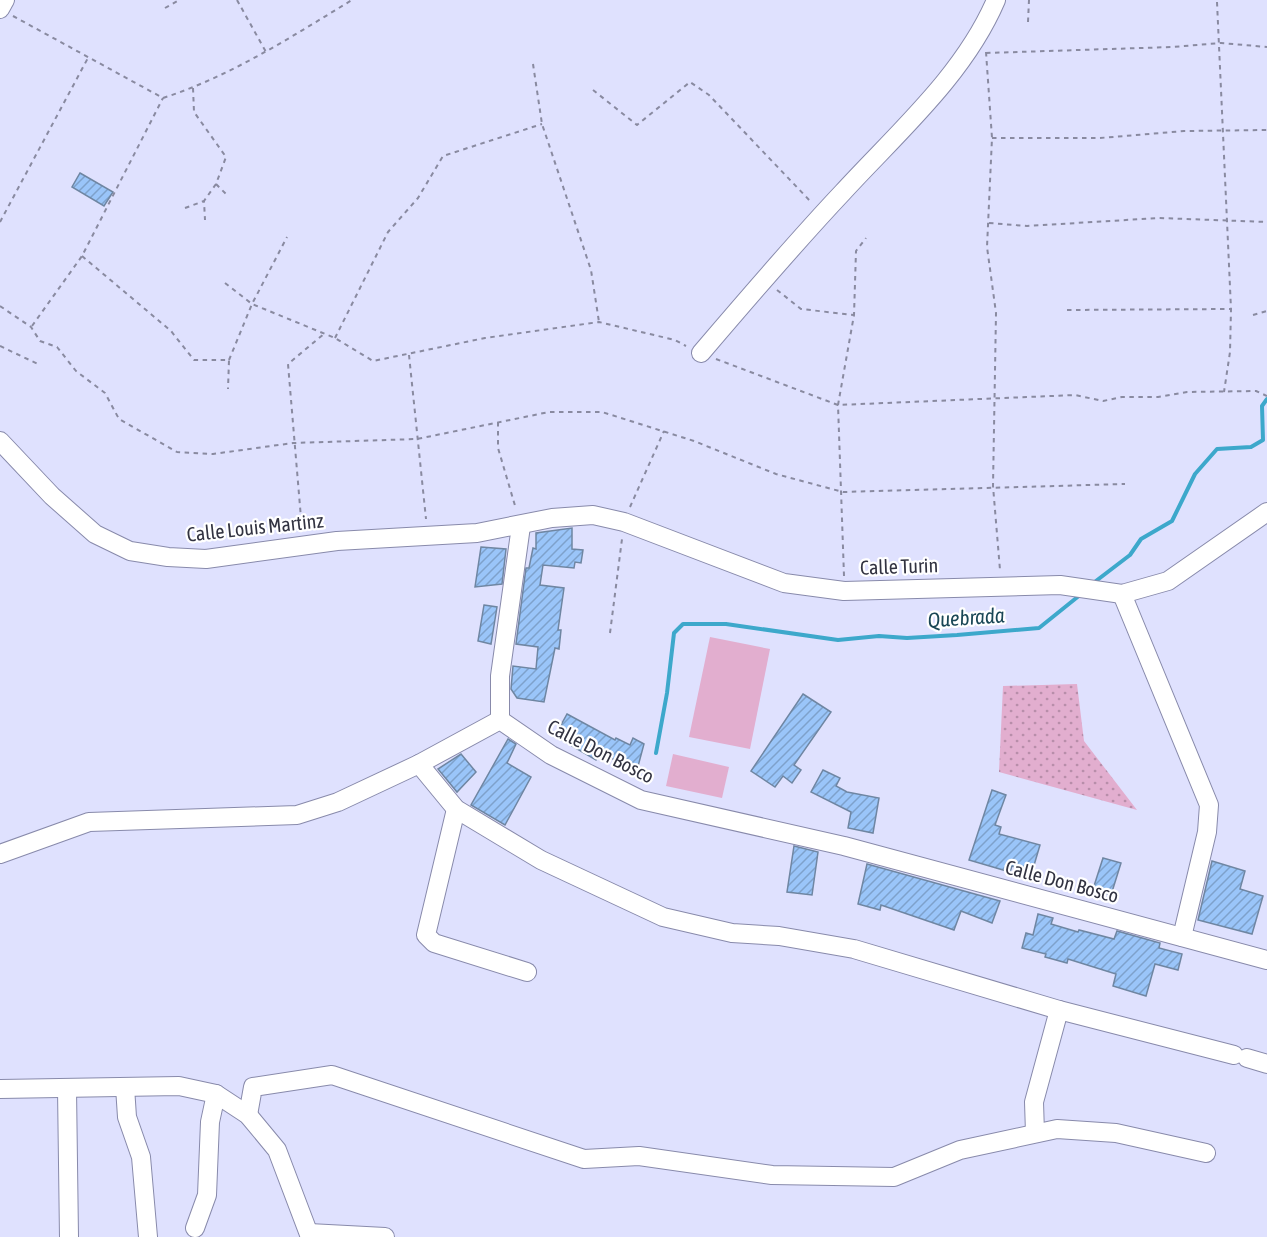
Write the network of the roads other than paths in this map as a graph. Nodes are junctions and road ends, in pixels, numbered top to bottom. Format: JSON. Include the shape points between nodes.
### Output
{"nodes":[{"id":1,"x":5,"y":0,"type":"edge"},
{"id":2,"x":996,"y":0,"type":"edge"},
{"id":3,"x":0,"y":9,"type":"edge"},
{"id":4,"x":701,"y":353,"type":"road end"},
{"id":5,"x":0,"y":441,"type":"edge"},
{"id":6,"x":1267,"y":512,"type":"edge"},
{"id":7,"x":521,"y":526,"type":"junction"},
{"id":8,"x":1122,"y":594,"type":"junction"},
{"id":9,"x":500,"y":720,"type":"junction"},
{"id":10,"x":419,"y":764,"type":"junction"},
{"id":11,"x":456,"y":809,"type":"junction"},
{"id":12,"x":0,"y":854,"type":"edge"},
{"id":13,"x":1182,"y":937,"type":"junction"},
{"id":14,"x":1267,"y":960,"type":"edge"},
{"id":15,"x":527,"y":972,"type":"dead end"},
{"id":16,"x":1059,"y":1010,"type":"junction"},
{"id":17,"x":1267,"y":1064,"type":"edge"},
{"id":18,"x":125,"y":1087,"type":"junction"},
{"id":19,"x":0,"y":1089,"type":"edge"},
{"id":20,"x":67,"y":1089,"type":"junction"},
{"id":21,"x":216,"y":1094,"type":"junction"},
{"id":22,"x":248,"y":1115,"type":"junction"},
{"id":23,"x":1035,"y":1133,"type":"junction"},
{"id":24,"x":1206,"y":1153,"type":"dead end"},
{"id":25,"x":195,"y":1228,"type":"dead end"},
{"id":26,"x":310,"y":1235,"type":"edge"},
{"id":27,"x":69,"y":1237,"type":"edge"},
{"id":28,"x":148,"y":1237,"type":"edge"},
{"id":29,"x":385,"y":1237,"type":"edge"}],
"edges":[{"from":1,"to":3,"type":"street"},
{"from":2,"to":4,"type":"street","via":[[984,25],[940,88],[822,214]]},
{"from":5,"to":7,"type":"street","name":"Calle Louis Martinz","via":[[95,534],[130,551],[206,559],[304,545],[477,533]]},
{"from":6,"to":8,"type":"street","name":"Calle Turin","via":[[1168,581]]},
{"from":7,"to":8,"type":"street","name":"Calle Turin","via":[[552,518],[592,515],[624,522],[784,583],[844,591],[1060,585]]},
{"from":7,"to":9,"type":"street","via":[[500,676]]},
{"from":8,"to":13,"type":"street","via":[[1209,805],[1199,873]]},
{"from":9,"to":10,"type":"street"},
{"from":9,"to":13,"type":"street","name":"Calle Don Bosco","via":[[551,755],[641,800],[844,846]]},
{"from":10,"to":11,"type":"street"},
{"from":10,"to":12,"type":"street","via":[[338,802],[297,815],[89,822]]},
{"from":11,"to":15,"type":"street","via":[[426,935],[434,943]]},
{"from":11,"to":16,"type":"street","via":[[541,860],[663,917],[732,933],[779,936],[854,949]]},
{"from":13,"to":14,"type":"street","name":"Calle Don Bosco"},
{"from":16,"to":17,"type":"street"},
{"from":16,"to":23,"type":"street","via":[[1035,1102]]},
{"from":18,"to":20,"type":"street"},
{"from":18,"to":21,"type":"street","via":[[179,1086]]},
{"from":18,"to":28,"type":"street","via":[[127,1117],[141,1156]]},
{"from":19,"to":20,"type":"street"},
{"from":20,"to":27,"type":"street"},
{"from":21,"to":22,"type":"street"},
{"from":21,"to":25,"type":"street","via":[[210,1122],[207,1195]]},
{"from":22,"to":23,"type":"street","via":[[253,1087],[333,1075],[584,1160],[639,1156],[772,1176],[834,1178],[894,1177],[960,1150]]},
{"from":22,"to":26,"type":"street","via":[[277,1150]]},
{"from":23,"to":24,"type":"street","via":[[1057,1130],[1116,1134]]},
{"from":26,"to":29,"type":"street"}]}
